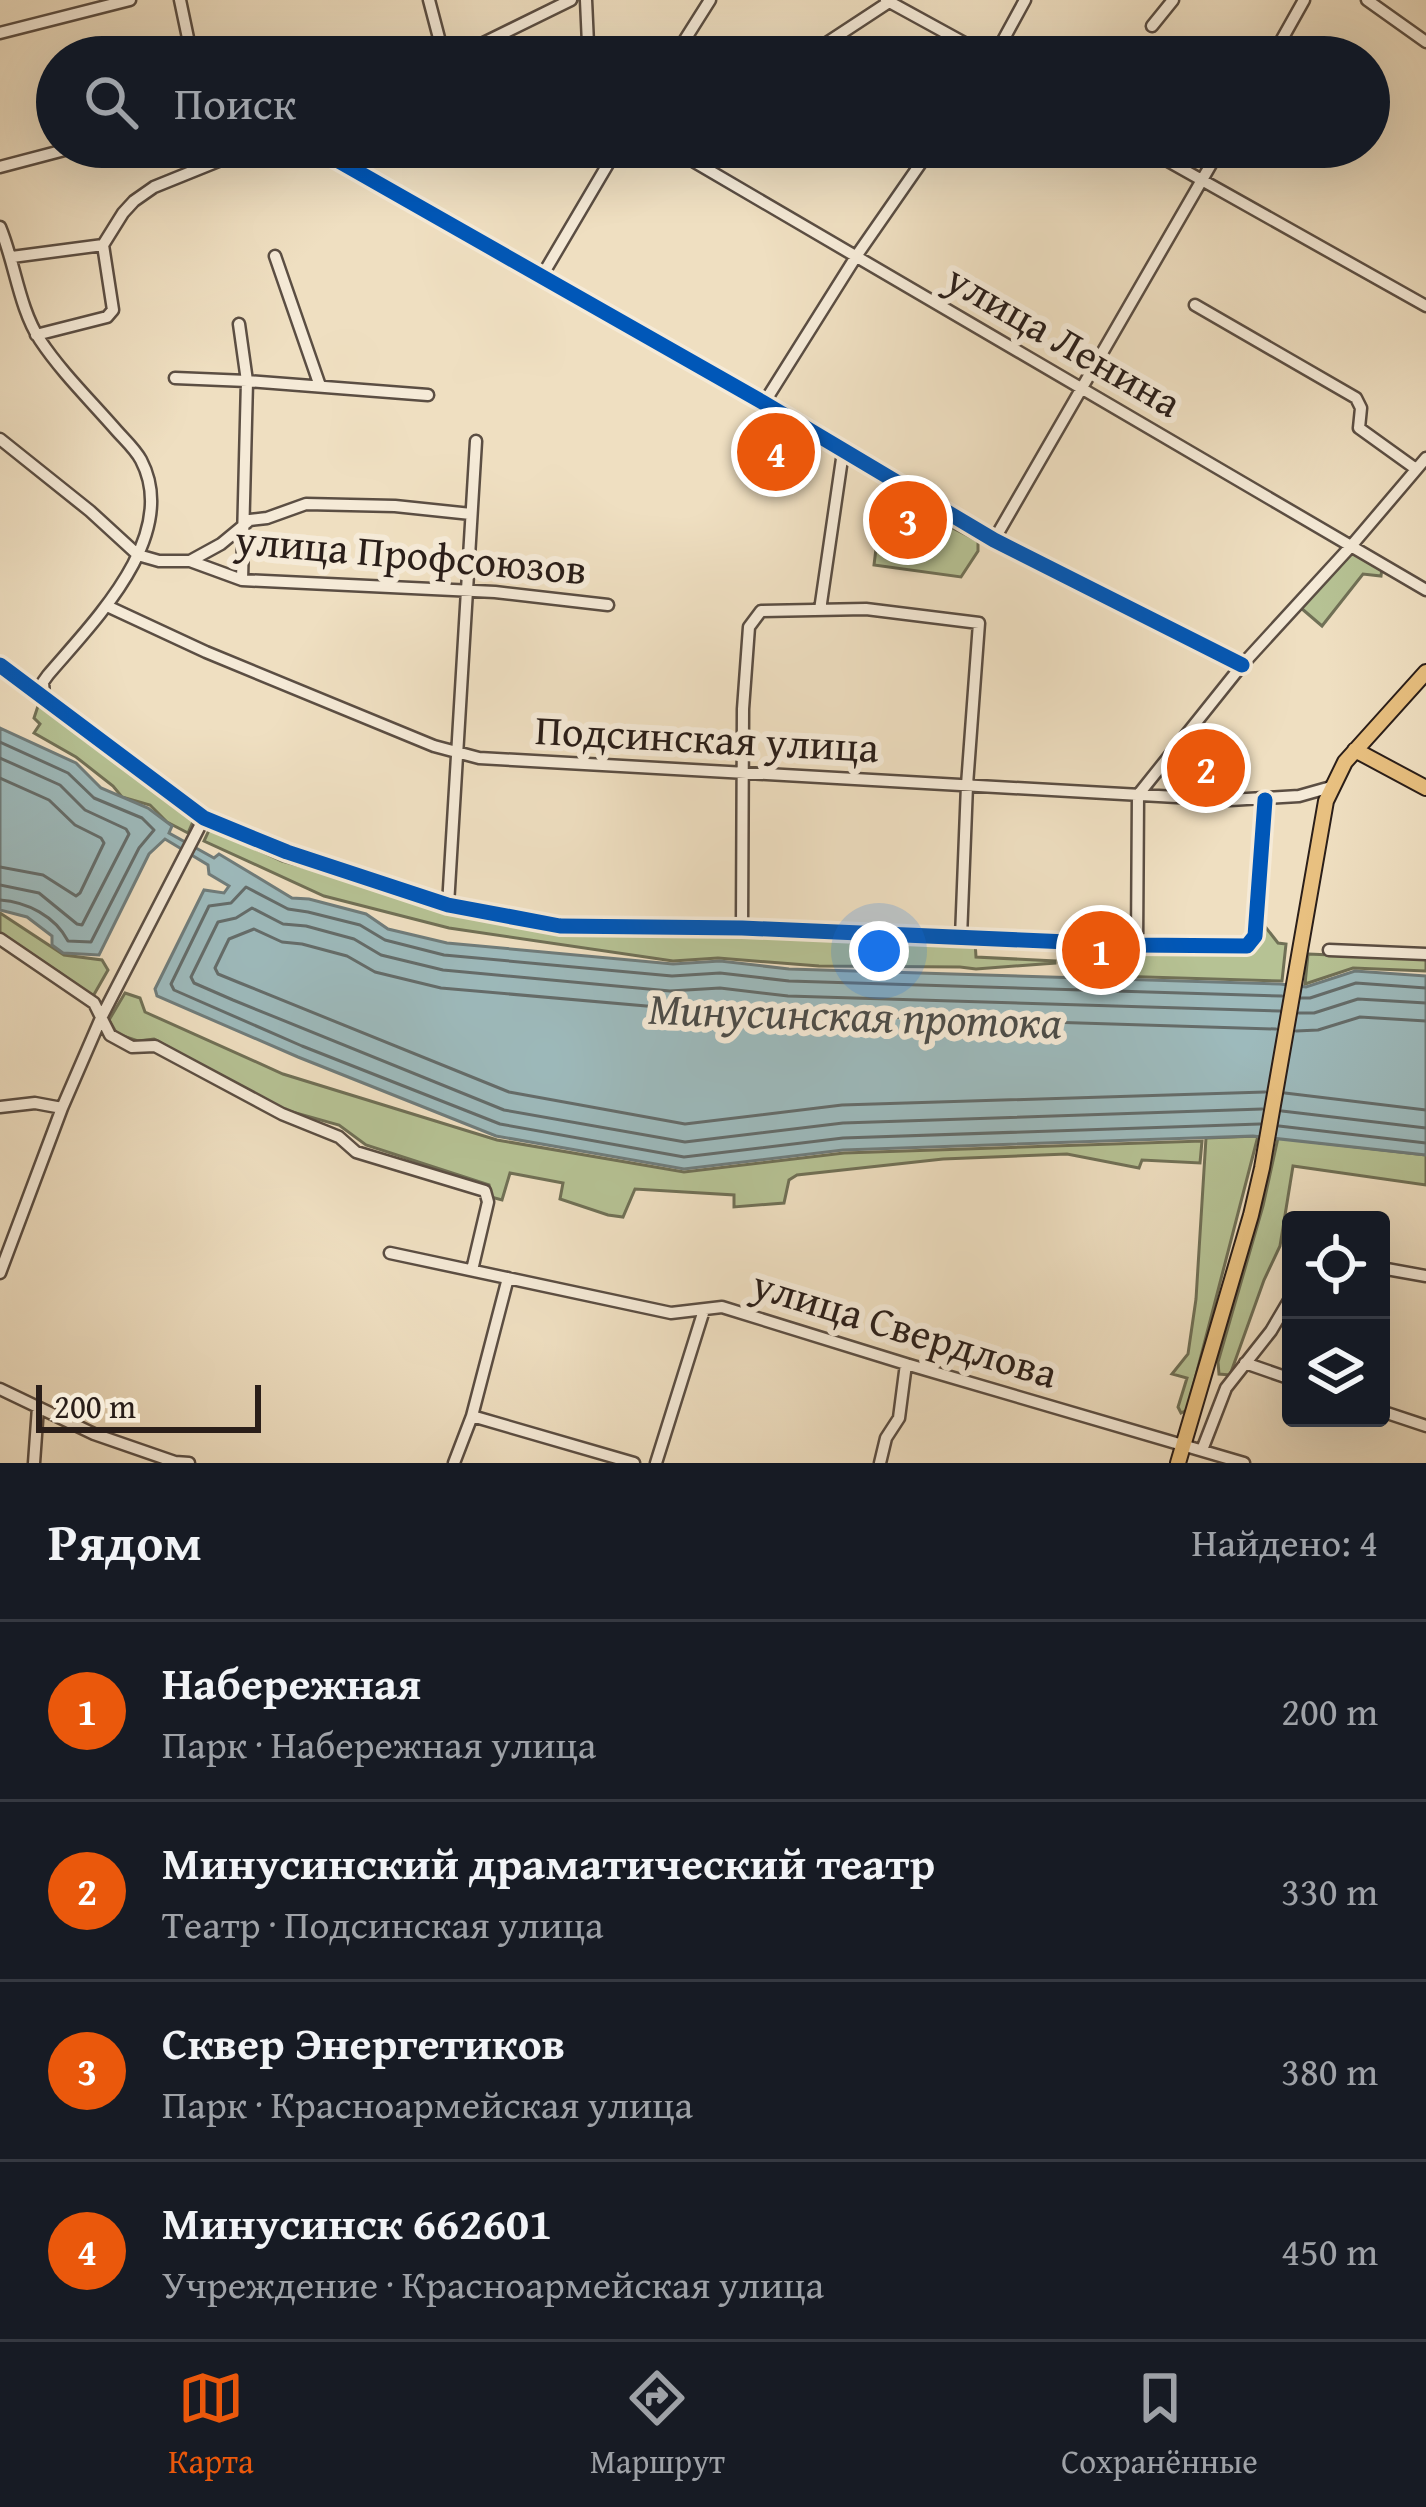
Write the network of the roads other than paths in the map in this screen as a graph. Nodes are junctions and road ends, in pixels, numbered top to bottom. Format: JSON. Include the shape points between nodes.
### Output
{"nodes":[{"id":1,"x":130,"y":0,"type":"edge"},
{"id":2,"x":180,"y":0,"type":"edge"},
{"id":3,"x":429,"y":0,"type":"edge"},
{"id":4,"x":571,"y":0,"type":"edge"},
{"id":5,"x":586,"y":0,"type":"edge"},
{"id":6,"x":710,"y":0,"type":"edge"},
{"id":7,"x":1025,"y":0,"type":"edge"},
{"id":8,"x":1174,"y":0,"type":"edge"},
{"id":9,"x":1304,"y":0,"type":"edge"},
{"id":10,"x":1366,"y":0,"type":"edge"},
{"id":11,"x":887,"y":1,"type":"edge"},
{"id":12,"x":1153,"y":26,"type":"dead end"},
{"id":13,"x":0,"y":33,"type":"edge"},
{"id":14,"x":188,"y":36,"type":"edge"},
{"id":15,"x":438,"y":36,"type":"edge"},
{"id":16,"x":498,"y":36,"type":"edge"},
{"id":17,"x":588,"y":36,"type":"edge"},
{"id":18,"x":687,"y":36,"type":"edge"},
{"id":19,"x":836,"y":36,"type":"edge"},
{"id":20,"x":953,"y":36,"type":"edge"},
{"id":21,"x":1004,"y":36,"type":"edge"},
{"id":22,"x":1284,"y":36,"type":"edge"},
{"id":23,"x":1426,"y":42,"type":"edge"},
{"id":24,"x":36,"y":157,"type":"edge"},
{"id":25,"x":0,"y":166,"type":"edge"},
{"id":26,"x":191,"y":168,"type":"edge"},
{"id":27,"x":351,"y":168,"type":"edge"},
{"id":28,"x":606,"y":168,"type":"edge"},
{"id":29,"x":705,"y":168,"type":"edge"},
{"id":30,"x":917,"y":168,"type":"edge"},
{"id":31,"x":1178,"y":168,"type":"edge"},
{"id":32,"x":1210,"y":168,"type":"edge"},
{"id":33,"x":1202,"y":182,"type":"junction"},
{"id":34,"x":0,"y":227,"type":"edge"},
{"id":35,"x":104,"y":245,"type":"junction"},
{"id":36,"x":856,"y":255,"type":"junction"},
{"id":37,"x":275,"y":256,"type":"dead end"},
{"id":38,"x":12,"y":257,"type":"junction"},
{"id":39,"x":542,"y":276,"type":"junction"},
{"id":40,"x":1195,"y":305,"type":"dead end"},
{"id":41,"x":1426,"y":306,"type":"edge"},
{"id":42,"x":239,"y":324,"type":"dead end"},
{"id":43,"x":36,"y":335,"type":"junction"},
{"id":44,"x":175,"y":378,"type":"dead end"},
{"id":45,"x":248,"y":381,"type":"junction"},
{"id":46,"x":320,"y":386,"type":"junction"},
{"id":47,"x":1079,"y":389,"type":"junction"},
{"id":48,"x":428,"y":395,"type":"dead end"},
{"id":49,"x":764,"y":403,"type":"junction"},
{"id":50,"x":0,"y":439,"type":"edge"},
{"id":51,"x":476,"y":441,"type":"dead end"},
{"id":52,"x":843,"y":452,"type":"junction"},
{"id":53,"x":1426,"y":458,"type":"edge"},
{"id":54,"x":1416,"y":469,"type":"junction"},
{"id":55,"x":471,"y":514,"type":"junction"},
{"id":56,"x":242,"y":526,"type":"junction"},
{"id":57,"x":994,"y":540,"type":"junction"},
{"id":58,"x":1352,"y":545,"type":"junction"},
{"id":59,"x":138,"y":555,"type":"junction"},
{"id":60,"x":190,"y":561,"type":"junction"},
{"id":61,"x":242,"y":580,"type":"junction"},
{"id":62,"x":466,"y":590,"type":"junction"},
{"id":63,"x":1426,"y":590,"type":"edge"},
{"id":64,"x":608,"y":604,"type":"dead end"},
{"id":65,"x":107,"y":606,"type":"junction"},
{"id":66,"x":820,"y":610,"type":"junction"},
{"id":67,"x":0,"y":665,"type":"edge"},
{"id":68,"x":1243,"y":665,"type":"junction"},
{"id":69,"x":1426,"y":672,"type":"edge"},
{"id":70,"x":44,"y":696,"type":"junction"},
{"id":71,"x":1355,"y":750,"type":"junction"},
{"id":72,"x":459,"y":753,"type":"junction"},
{"id":73,"x":743,"y":773,"type":"junction"},
{"id":74,"x":967,"y":785,"type":"junction"},
{"id":75,"x":1331,"y":787,"type":"junction"},
{"id":76,"x":1426,"y":788,"type":"edge"},
{"id":77,"x":1138,"y":796,"type":"junction"},
{"id":78,"x":1265,"y":800,"type":"junction"},
{"id":79,"x":201,"y":824,"type":"junction"},
{"id":80,"x":448,"y":905,"type":"junction"},
{"id":81,"x":742,"y":928,"type":"junction"},
{"id":82,"x":961,"y":937,"type":"junction"},
{"id":83,"x":0,"y":939,"type":"edge"},
{"id":84,"x":1137,"y":945,"type":"junction"},
{"id":85,"x":1328,"y":950,"type":"dead end"},
{"id":86,"x":1426,"y":954,"type":"edge"},
{"id":87,"x":101,"y":1018,"type":"junction"},
{"id":88,"x":0,"y":1107,"type":"edge"},
{"id":89,"x":62,"y":1108,"type":"junction"},
{"id":90,"x":390,"y":1252,"type":"dead end"},
{"id":91,"x":472,"y":1270,"type":"junction"},
{"id":92,"x":1390,"y":1270,"type":"edge"},
{"id":93,"x":0,"y":1273,"type":"edge"},
{"id":94,"x":1426,"y":1276,"type":"edge"},
{"id":95,"x":508,"y":1278,"type":"junction"},
{"id":96,"x":704,"y":1310,"type":"junction"},
{"id":97,"x":1282,"y":1312,"type":"edge"},
{"id":98,"x":905,"y":1364,"type":"junction"},
{"id":99,"x":1245,"y":1364,"type":"junction"},
{"id":100,"x":1282,"y":1376,"type":"edge"},
{"id":101,"x":0,"y":1389,"type":"edge"},
{"id":102,"x":38,"y":1406,"type":"junction"},
{"id":103,"x":1390,"y":1414,"type":"edge"},
{"id":104,"x":472,"y":1416,"type":"junction"},
{"id":105,"x":1426,"y":1426,"type":"edge"},
{"id":106,"x":1184,"y":1444,"type":"junction"},
{"id":107,"x":1202,"y":1450,"type":"junction"},
{"id":108,"x":174,"y":1462,"type":"edge"},
{"id":109,"x":34,"y":1463,"type":"edge"},
{"id":110,"x":189,"y":1463,"type":"edge"},
{"id":111,"x":454,"y":1463,"type":"edge"},
{"id":112,"x":634,"y":1463,"type":"edge"},
{"id":113,"x":656,"y":1463,"type":"edge"},
{"id":114,"x":880,"y":1463,"type":"edge"},
{"id":115,"x":1178,"y":1463,"type":"edge"},
{"id":116,"x":1244,"y":1463,"type":"edge"}],
"edges":[{"from":1,"to":13,"type":"street"},
{"from":2,"to":14,"type":"street"},
{"from":3,"to":15,"type":"street"},
{"from":4,"to":16,"type":"street"},
{"from":5,"to":17,"type":"street"},
{"from":6,"to":18,"type":"street"},
{"from":7,"to":21,"type":"street"},
{"from":8,"to":12,"type":"street"},
{"from":9,"to":22,"type":"street"},
{"from":10,"to":23,"type":"street"},
{"from":11,"to":19,"type":"street"},
{"from":11,"to":20,"type":"street"},
{"from":24,"to":25,"type":"street"},
{"from":26,"to":35,"type":"street","via":[[146,192]]},
{"from":27,"to":39,"type":"street"},
{"from":28,"to":39,"type":"street"},
{"from":29,"to":36,"type":"street","name":"улица Ленина"},
{"from":30,"to":36,"type":"street"},
{"from":31,"to":33,"type":"street"},
{"from":32,"to":33,"type":"street"},
{"from":33,"to":41,"type":"street"},
{"from":33,"to":47,"type":"street"},
{"from":34,"to":38,"type":"street"},
{"from":35,"to":38,"type":"street"},
{"from":35,"to":43,"type":"street","via":[[113,310]]},
{"from":36,"to":47,"type":"street","name":"улица Ленина"},
{"from":36,"to":49,"type":"street"},
{"from":37,"to":46,"type":"street"},
{"from":38,"to":43,"type":"street"},
{"from":39,"to":49,"type":"street"},
{"from":40,"to":54,"type":"street","via":[[1356,398],[1359,428]]},
{"from":42,"to":45,"type":"street"},
{"from":43,"to":59,"type":"street","via":[[140,458],[149,502]]},
{"from":44,"to":45,"type":"street"},
{"from":45,"to":46,"type":"street"},
{"from":45,"to":56,"type":"street"},
{"from":46,"to":48,"type":"street"},
{"from":47,"to":57,"type":"street"},
{"from":47,"to":58,"type":"street","name":"улица Ленина"},
{"from":49,"to":52,"type":"street"},
{"from":50,"to":59,"type":"street"},
{"from":51,"to":55,"type":"street"},
{"from":52,"to":57,"type":"street"},
{"from":52,"to":66,"type":"street"},
{"from":53,"to":54,"type":"street"},
{"from":54,"to":58,"type":"street"},
{"from":55,"to":56,"type":"street","via":[[306,504]]},
{"from":55,"to":62,"type":"street"},
{"from":56,"to":60,"type":"street"},
{"from":56,"to":61,"type":"street"},
{"from":57,"to":68,"type":"street"},
{"from":58,"to":63,"type":"street","name":"улица Ленина"},
{"from":58,"to":68,"type":"street"},
{"from":59,"to":60,"type":"street","name":"улица Профсоюзов"},
{"from":59,"to":65,"type":"street"},
{"from":60,"to":61,"type":"street","name":"улица Профсоюзов"},
{"from":61,"to":62,"type":"street","name":"улица Профсоюзов"},
{"from":62,"to":64,"type":"street","name":"улица Профсоюзов"},
{"from":62,"to":72,"type":"street"},
{"from":65,"to":70,"type":"street","via":[[47,675]]},
{"from":65,"to":72,"type":"street","name":"Подсинская улица"},
{"from":66,"to":73,"type":"street","via":[[761,610],[749,627]]},
{"from":66,"to":74,"type":"street","via":[[979,623]]},
{"from":67,"to":70,"type":"street"},
{"from":68,"to":77,"type":"street"},
{"from":69,"to":71,"type":"main road"},
{"from":70,"to":79,"type":"street"},
{"from":71,"to":75,"type":"main road"},
{"from":71,"to":76,"type":"main road"},
{"from":72,"to":73,"type":"street","name":"Подсинская улица"},
{"from":72,"to":80,"type":"street"},
{"from":73,"to":74,"type":"street","name":"Подсинская улица"},
{"from":73,"to":81,"type":"street"},
{"from":74,"to":77,"type":"street","name":"Подсинская улица"},
{"from":74,"to":82,"type":"street"},
{"from":75,"to":78,"type":"street","name":"Подсинская улица"},
{"from":75,"to":106,"type":"main road","via":[[1266,1148]]},
{"from":77,"to":78,"type":"street","name":"Подсинская улица"},
{"from":77,"to":84,"type":"street"},
{"from":78,"to":84,"type":"street","via":[[1252,942]]},
{"from":79,"to":80,"type":"street"},
{"from":79,"to":87,"type":"street"},
{"from":80,"to":81,"type":"street","via":[[560,926]]},
{"from":81,"to":82,"type":"street"},
{"from":82,"to":84,"type":"street"},
{"from":83,"to":87,"type":"street","via":[[94,1003]]},
{"from":85,"to":86,"type":"street"},
{"from":87,"to":89,"type":"street"},
{"from":87,"to":91,"type":"street","via":[[110,1035],[132,1047],[155,1046],[356,1152],[484,1191]]},
{"from":88,"to":89,"type":"street"},
{"from":89,"to":93,"type":"street"},
{"from":90,"to":91,"type":"street","name":"улица Свердлова"},
{"from":91,"to":95,"type":"street","name":"улица Свердлова"},
{"from":92,"to":94,"type":"street"},
{"from":95,"to":96,"type":"street","name":"улица Свердлова","via":[[671,1313]]},
{"from":95,"to":104,"type":"street"},
{"from":96,"to":98,"type":"street","name":"улица Свердлова","via":[[722,1307]]},
{"from":96,"to":113,"type":"street"},
{"from":97,"to":99,"type":"street"},
{"from":98,"to":106,"type":"street","name":"улица Свердлова"},
{"from":98,"to":114,"type":"street","via":[[899,1418]]},
{"from":99,"to":100,"type":"street"},
{"from":99,"to":107,"type":"street","via":[[1226,1388]]},
{"from":101,"to":102,"type":"street"},
{"from":102,"to":108,"type":"street"},
{"from":102,"to":109,"type":"street"},
{"from":103,"to":105,"type":"street"},
{"from":104,"to":111,"type":"street"},
{"from":104,"to":112,"type":"street"},
{"from":106,"to":107,"type":"street","name":"улица Свердлова"},
{"from":106,"to":115,"type":"main road"},
{"from":107,"to":116,"type":"street","name":"улица Свердлова"},
{"from":108,"to":110,"type":"street"}]}
